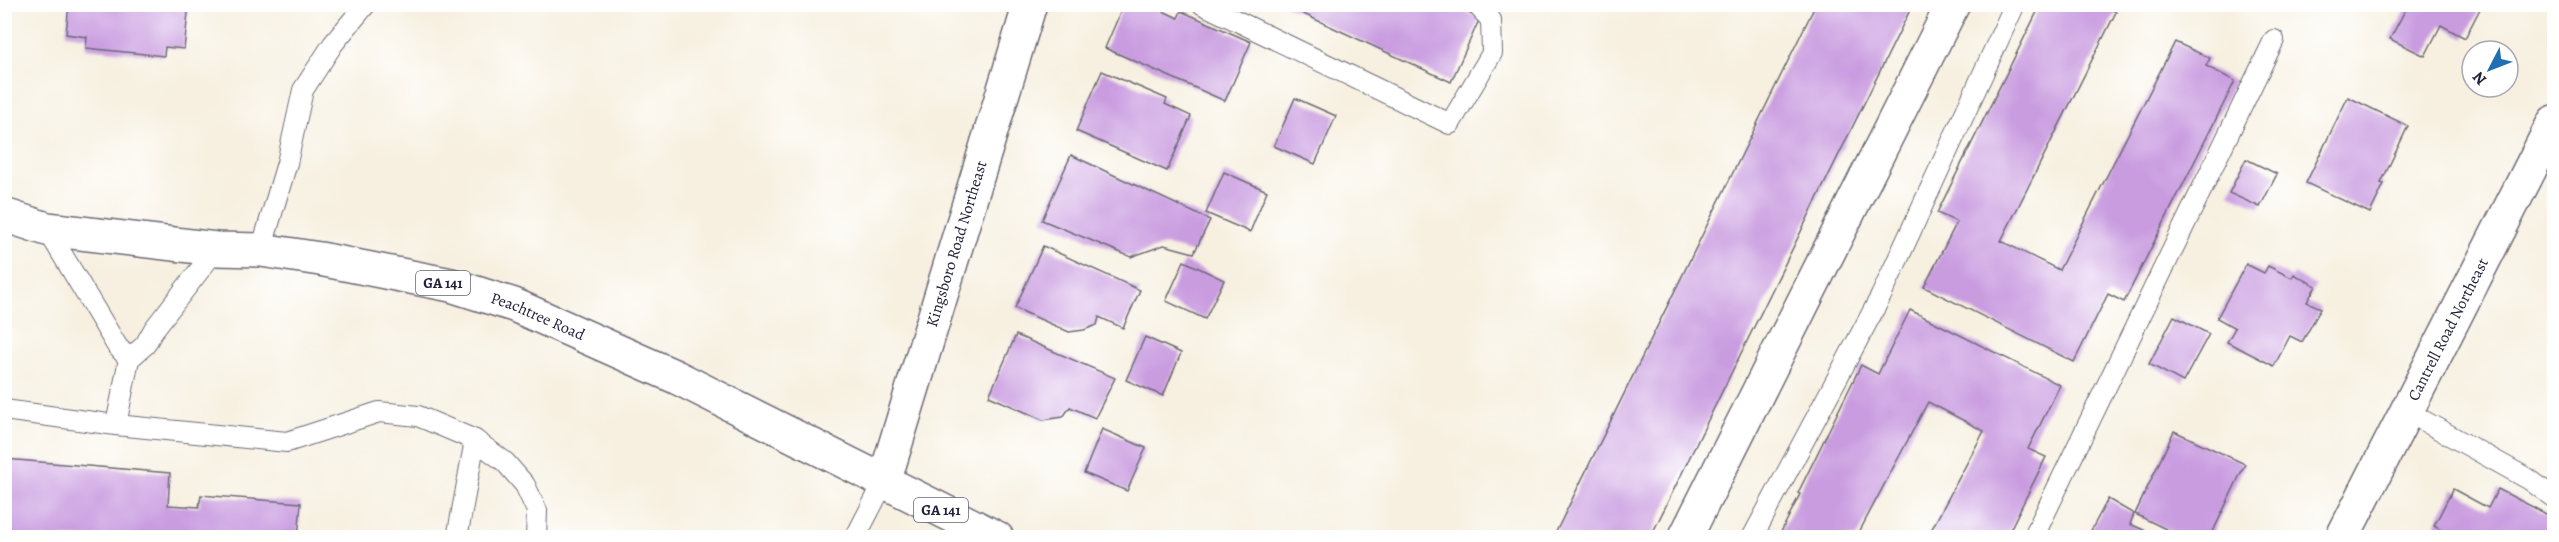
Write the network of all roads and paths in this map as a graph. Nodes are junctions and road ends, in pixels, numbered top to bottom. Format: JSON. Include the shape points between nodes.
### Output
{"nodes":[{"id":1,"x":366,"y":4,"type":"edge"},
{"id":2,"x":1030,"y":4,"type":"edge"},
{"id":3,"x":1202,"y":4,"type":"edge"},
{"id":4,"x":1476,"y":4,"type":"edge"},
{"id":5,"x":1953,"y":4,"type":"edge"},
{"id":6,"x":2015,"y":4,"type":"edge"},
{"id":7,"x":2274,"y":40,"type":"dead end"},
{"id":8,"x":2554,"y":122,"type":"edge"},
{"id":9,"x":4,"y":216,"type":"edge"},
{"id":10,"x":47,"y":229,"type":"junction"},
{"id":11,"x":216,"y":249,"type":"junction"},
{"id":12,"x":261,"y":250,"type":"junction"},
{"id":13,"x":129,"y":359,"type":"junction"},
{"id":14,"x":4,"y":410,"type":"edge"},
{"id":15,"x":2406,"y":411,"type":"junction"},
{"id":16,"x":116,"y":425,"type":"junction"},
{"id":17,"x":475,"y":441,"type":"junction"},
{"id":18,"x":884,"y":482,"type":"junction"},
{"id":19,"x":2554,"y":498,"type":"edge"},
{"id":20,"x":457,"y":537,"type":"edge"},
{"id":21,"x":536,"y":537,"type":"edge"},
{"id":22,"x":855,"y":537,"type":"edge"},
{"id":23,"x":998,"y":537,"type":"edge"},
{"id":24,"x":1685,"y":537,"type":"edge"},
{"id":25,"x":1752,"y":537,"type":"edge"},
{"id":26,"x":2033,"y":537,"type":"edge"},
{"id":27,"x":2342,"y":537,"type":"edge"}],
"edges":[{"from":1,"to":12,"type":"lane","via":[[303,90]]},
{"from":2,"to":18,"type":"main road","name":"Kingsboro Road Northeast"},
{"from":3,"to":4,"type":"lane","via":[[1450,124],[1492,53],[1491,21]]},
{"from":5,"to":24,"type":"main road"},
{"from":6,"to":25,"type":"lane","via":[[1881,296]]},
{"from":7,"to":26,"type":"lane"},
{"from":8,"to":15,"type":"main road","name":"Cantrell Road Northeast"},
{"from":9,"to":10,"type":"main road","name":"Peachtree Road","number":"GA 141"},
{"from":10,"to":11,"type":"main road","name":"Peachtree Road","number":"GA 141"},
{"from":10,"to":13,"type":"lane","via":[[117,346]]},
{"from":11,"to":12,"type":"main road","name":"Peachtree Road","number":"GA 141"},
{"from":11,"to":13,"type":"lane","via":[[145,345]]},
{"from":12,"to":18,"type":"main road","name":"Peachtree Road","number":"GA 141","via":[[451,285],[514,305],[676,376]]},
{"from":13,"to":16,"type":"lane"},
{"from":14,"to":16,"type":"lane"},
{"from":15,"to":19,"type":"lane","via":[[2530,480]]},
{"from":15,"to":27,"type":"main road","name":"Cantrell Road Northeast"},
{"from":16,"to":17,"type":"lane","via":[[287,442],[379,412],[418,416]]},
{"from":17,"to":20,"type":"lane"},
{"from":17,"to":21,"type":"lane","via":[[505,462],[525,485],[537,512]]},
{"from":18,"to":22,"type":"lane"},
{"from":18,"to":23,"type":"main road","name":"Peachtree Road","number":"GA 141"}]}
